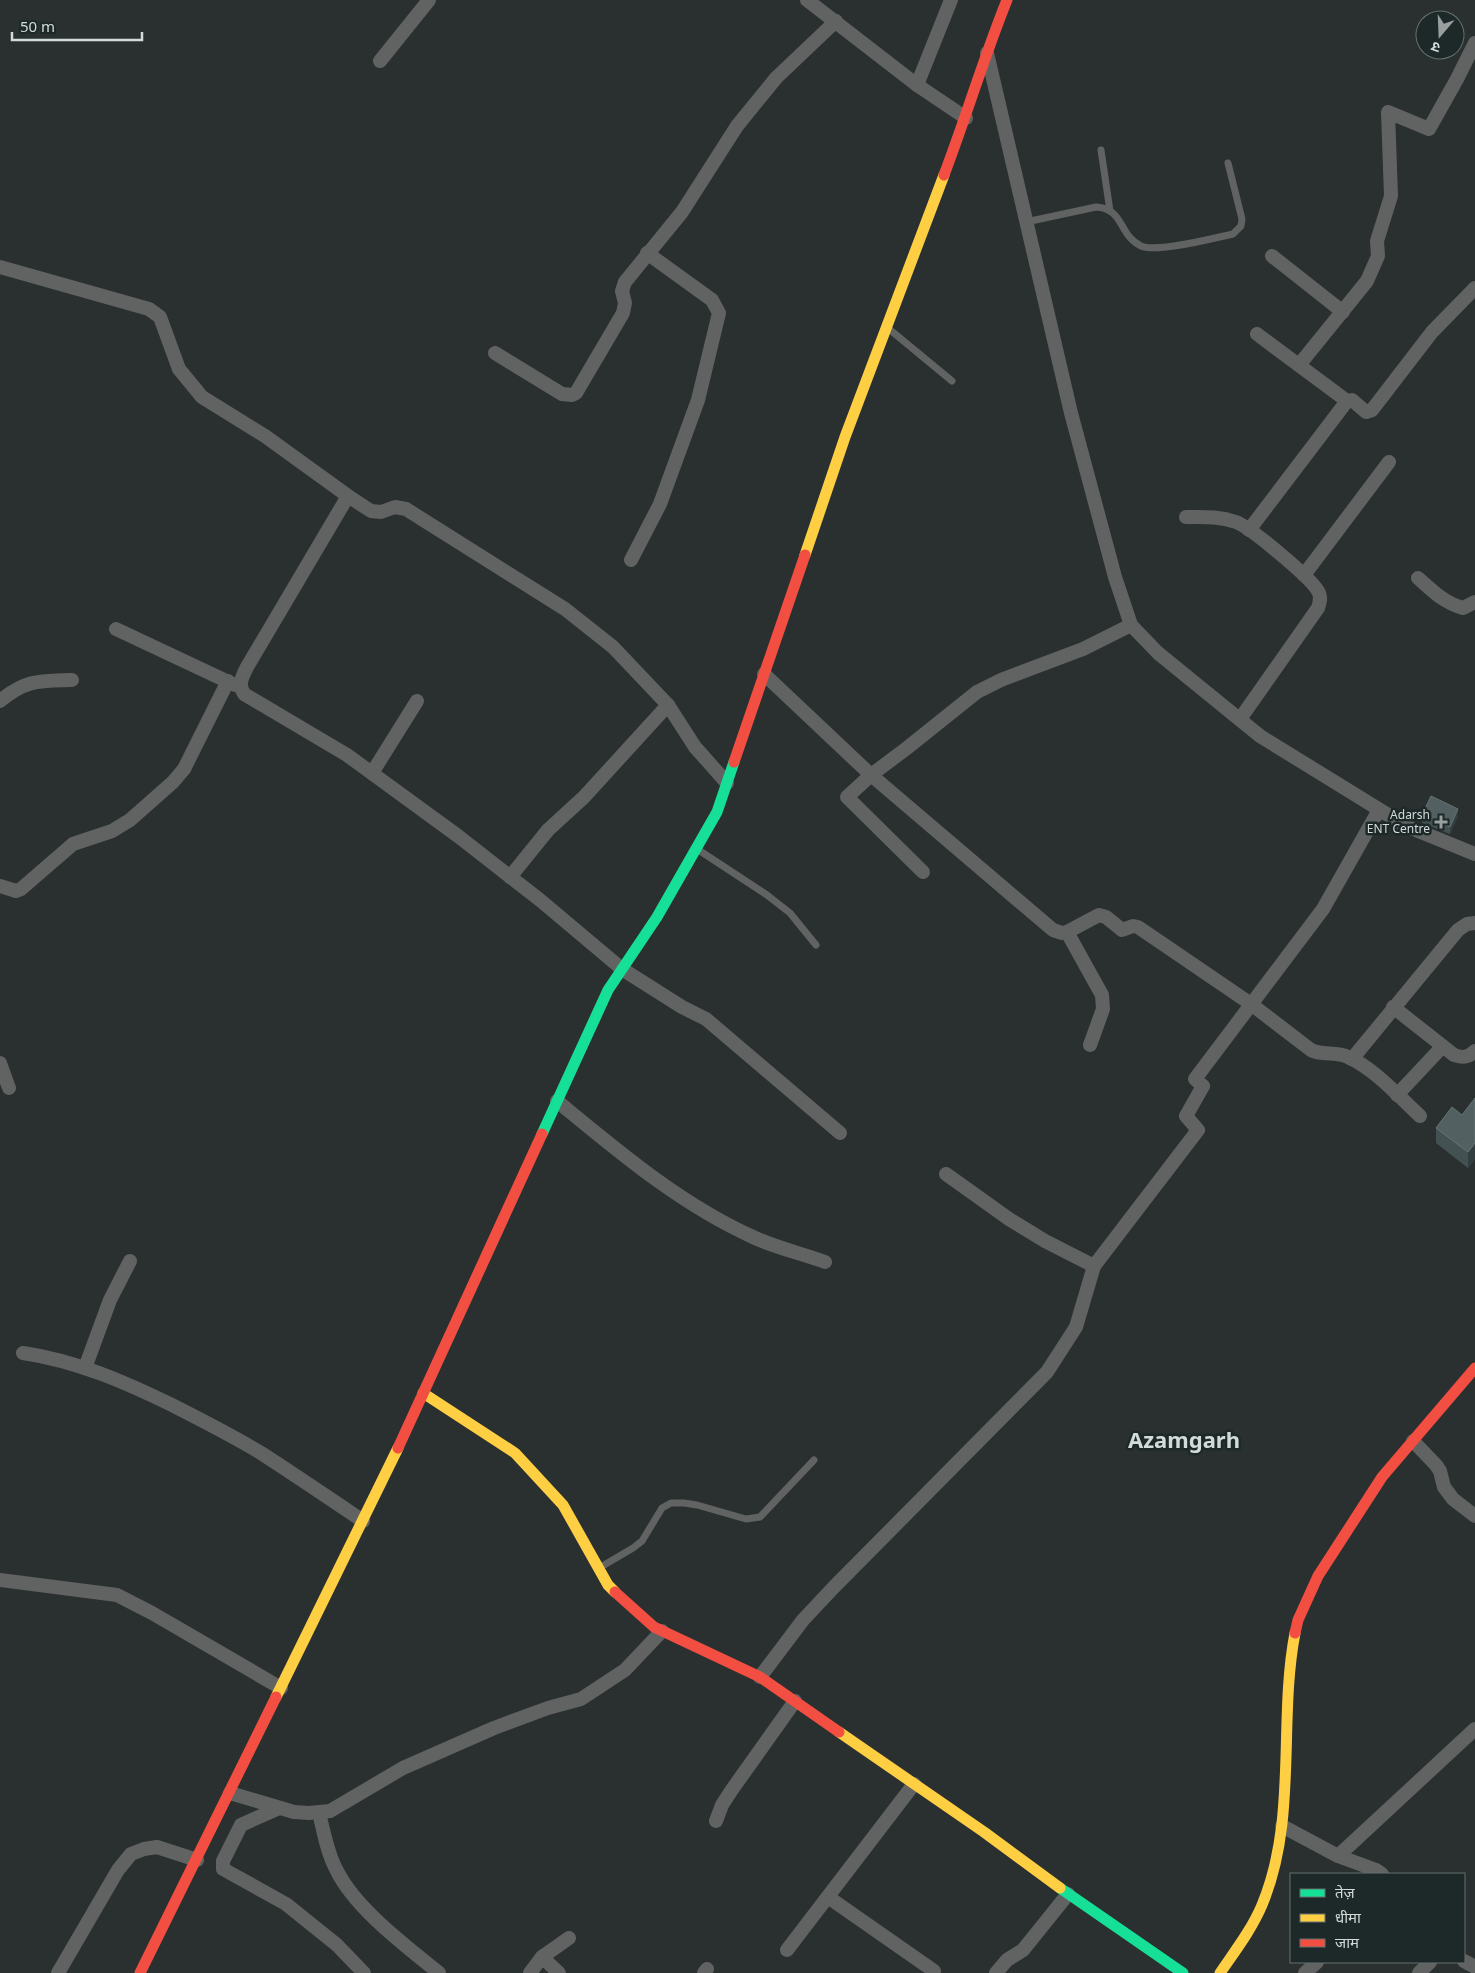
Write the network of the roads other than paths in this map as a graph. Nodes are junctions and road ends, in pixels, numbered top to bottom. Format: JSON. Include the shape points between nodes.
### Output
{"nodes":[{"id":1,"x":430,"y":0,"type":"edge"},
{"id":2,"x":807,"y":0,"type":"edge"},
{"id":3,"x":951,"y":0,"type":"edge"},
{"id":4,"x":1007,"y":0,"type":"edge"},
{"id":5,"x":836,"y":21,"type":"junction"},
{"id":6,"x":1475,"y":43,"type":"edge"},
{"id":7,"x":987,"y":49,"type":"junction"},
{"id":8,"x":380,"y":61,"type":"dead end"},
{"id":9,"x":917,"y":85,"type":"junction"},
{"id":10,"x":966,"y":118,"type":"junction"},
{"id":11,"x":1100,"y":150,"type":"dead end"},
{"id":12,"x":1228,"y":163,"type":"dead end"},
{"id":13,"x":1110,"y":211,"type":"junction"},
{"id":14,"x":1026,"y":222,"type":"junction"},
{"id":15,"x":647,"y":254,"type":"junction"},
{"id":16,"x":1272,"y":256,"type":"dead end"},
{"id":17,"x":0,"y":267,"type":"edge"},
{"id":18,"x":1475,"y":288,"type":"edge"},
{"id":19,"x":1343,"y":312,"type":"junction"},
{"id":20,"x":886,"y":326,"type":"junction"},
{"id":21,"x":1257,"y":334,"type":"dead end"},
{"id":22,"x":495,"y":353,"type":"dead end"},
{"id":23,"x":1299,"y":365,"type":"junction"},
{"id":24,"x":952,"y":381,"type":"dead end"},
{"id":25,"x":1347,"y":401,"type":"junction"},
{"id":26,"x":1389,"y":462,"type":"dead end"},
{"id":27,"x":348,"y":496,"type":"junction"},
{"id":28,"x":1186,"y":517,"type":"dead end"},
{"id":29,"x":1249,"y":530,"type":"junction"},
{"id":30,"x":631,"y":560,"type":"dead end"},
{"id":31,"x":1304,"y":575,"type":"junction"},
{"id":32,"x":1418,"y":578,"type":"dead end"},
{"id":33,"x":1475,"y":602,"type":"edge"},
{"id":34,"x":1131,"y":625,"type":"junction"},
{"id":35,"x":116,"y":628,"type":"dead end"},
{"id":36,"x":764,"y":674,"type":"junction"},
{"id":37,"x":72,"y":680,"type":"dead end"},
{"id":38,"x":234,"y":684,"type":"junction"},
{"id":39,"x":0,"y":701,"type":"edge"},
{"id":40,"x":417,"y":702,"type":"dead end"},
{"id":41,"x":668,"y":705,"type":"junction"},
{"id":42,"x":1240,"y":719,"type":"junction"},
{"id":43,"x":372,"y":773,"type":"junction"},
{"id":44,"x":871,"y":775,"type":"junction"},
{"id":45,"x":727,"y":783,"type":"junction"},
{"id":46,"x":1380,"y":810,"type":"junction"},
{"id":47,"x":696,"y":849,"type":"junction"},
{"id":48,"x":1475,"y":854,"type":"edge"},
{"id":49,"x":923,"y":872,"type":"dead end"},
{"id":50,"x":510,"y":877,"type":"junction"},
{"id":51,"x":0,"y":886,"type":"edge"},
{"id":52,"x":1475,"y":923,"type":"edge"},
{"id":53,"x":1067,"y":932,"type":"junction"},
{"id":54,"x":816,"y":945,"type":"dead end"},
{"id":55,"x":622,"y":969,"type":"junction"},
{"id":56,"x":1251,"y":1004,"type":"junction"},
{"id":57,"x":1393,"y":1008,"type":"junction"},
{"id":58,"x":1090,"y":1044,"type":"dead end"},
{"id":59,"x":1442,"y":1047,"type":"junction"},
{"id":60,"x":1475,"y":1052,"type":"edge"},
{"id":61,"x":1352,"y":1059,"type":"junction"},
{"id":62,"x":0,"y":1063,"type":"edge"},
{"id":63,"x":9,"y":1088,"type":"dead end"},
{"id":64,"x":1397,"y":1095,"type":"junction"},
{"id":65,"x":557,"y":1101,"type":"junction"},
{"id":66,"x":1420,"y":1116,"type":"dead end"},
{"id":67,"x":840,"y":1133,"type":"dead end"},
{"id":68,"x":946,"y":1174,"type":"dead end"},
{"id":69,"x":130,"y":1261,"type":"dead end"},
{"id":70,"x":825,"y":1262,"type":"dead end"},
{"id":71,"x":1094,"y":1266,"type":"junction"},
{"id":72,"x":23,"y":1353,"type":"dead end"},
{"id":73,"x":85,"y":1368,"type":"junction"},
{"id":74,"x":1475,"y":1368,"type":"edge"},
{"id":75,"x":423,"y":1393,"type":"junction"},
{"id":76,"x":1412,"y":1441,"type":"junction"},
{"id":77,"x":814,"y":1460,"type":"dead end"},
{"id":78,"x":1475,"y":1516,"type":"edge"},
{"id":79,"x":363,"y":1521,"type":"junction"},
{"id":80,"x":599,"y":1568,"type":"junction"},
{"id":81,"x":0,"y":1580,"type":"edge"},
{"id":82,"x":662,"y":1631,"type":"junction"},
{"id":83,"x":760,"y":1677,"type":"junction"},
{"id":84,"x":281,"y":1688,"type":"junction"},
{"id":85,"x":795,"y":1701,"type":"junction"},
{"id":86,"x":1475,"y":1729,"type":"edge"},
{"id":87,"x":914,"y":1784,"type":"junction"},
{"id":88,"x":230,"y":1793,"type":"junction"},
{"id":89,"x":279,"y":1808,"type":"junction"},
{"id":90,"x":320,"y":1813,"type":"junction"},
{"id":91,"x":716,"y":1822,"type":"dead end"},
{"id":92,"x":1282,"y":1826,"type":"junction"},
{"id":93,"x":1338,"y":1856,"type":"junction"},
{"id":94,"x":197,"y":1860,"type":"junction"},
{"id":95,"x":1380,"y":1873,"type":"edge"},
{"id":96,"x":1068,"y":1894,"type":"junction"},
{"id":97,"x":828,"y":1897,"type":"junction"},
{"id":98,"x":569,"y":1938,"type":"dead end"},
{"id":99,"x":787,"y":1950,"type":"dead end"},
{"id":100,"x":542,"y":1957,"type":"junction"},
{"id":101,"x":1316,"y":1963,"type":"edge"},
{"id":102,"x":1429,"y":1963,"type":"edge"},
{"id":103,"x":934,"y":1972,"type":"dead end"},
{"id":104,"x":58,"y":1973,"type":"edge"},
{"id":105,"x":140,"y":1973,"type":"edge"},
{"id":106,"x":364,"y":1973,"type":"edge"},
{"id":107,"x":439,"y":1973,"type":"edge"},
{"id":108,"x":530,"y":1973,"type":"edge"},
{"id":109,"x":560,"y":1973,"type":"edge"},
{"id":110,"x":996,"y":1973,"type":"edge"},
{"id":111,"x":1183,"y":1973,"type":"edge"},
{"id":112,"x":1220,"y":1973,"type":"edge"},
{"id":113,"x":1306,"y":1973,"type":"edge"},
{"id":114,"x":1419,"y":1973,"type":"edge"}],
"edges":[{"from":1,"to":8,"type":"street"},
{"from":2,"to":5,"type":"street"},
{"from":3,"to":9,"type":"street"},
{"from":4,"to":7,"type":"street"},
{"from":5,"to":9,"type":"street"},
{"from":5,"to":15,"type":"street","via":[[776,78],[742,119],[682,212]]},
{"from":6,"to":19,"type":"street","via":[[1429,129],[1388,112],[1391,196],[1377,241],[1378,256],[1367,281]]},
{"from":7,"to":10,"type":"street"},
{"from":7,"to":14,"type":"street"},
{"from":9,"to":10,"type":"street"},
{"from":10,"to":20,"type":"street"},
{"from":11,"to":13,"type":"lane"},
{"from":12,"to":13,"type":"lane","via":[[1242,219],[1234,234],[1149,248],[1133,241]]},
{"from":13,"to":14,"type":"lane","via":[[1096,207]]},
{"from":14,"to":34,"type":"street","via":[[1070,413]]},
{"from":15,"to":22,"type":"street","via":[[625,282],[623,313],[576,393],[562,394]]},
{"from":15,"to":30,"type":"street","via":[[712,300],[719,313],[698,400],[660,504]]},
{"from":16,"to":19,"type":"street"},
{"from":17,"to":27,"type":"street","via":[[149,309],[160,317],[179,369],[202,397],[265,436]]},
{"from":18,"to":25,"type":"street","via":[[1432,332],[1372,410],[1366,412],[1352,400]]},
{"from":19,"to":23,"type":"street"},
{"from":20,"to":24,"type":"lane"},
{"from":20,"to":36,"type":"street"},
{"from":21,"to":23,"type":"street"},
{"from":23,"to":25,"type":"street"},
{"from":25,"to":29,"type":"street"},
{"from":26,"to":31,"type":"street"},
{"from":27,"to":38,"type":"street","via":[[242,678]]},
{"from":27,"to":41,"type":"street","via":[[376,512],[406,509],[565,609],[613,647]]},
{"from":28,"to":29,"type":"street","via":[[1220,517]]},
{"from":29,"to":31,"type":"street"},
{"from":31,"to":42,"type":"street","via":[[1318,591],[1318,608]]},
{"from":32,"to":33,"type":"street","via":[[1444,601],[1463,608]]},
{"from":34,"to":42,"type":"street","via":[[1158,653]]},
{"from":34,"to":44,"type":"street","via":[[1083,649],[990,684]]},
{"from":35,"to":38,"type":"street"},
{"from":36,"to":44,"type":"street"},
{"from":36,"to":45,"type":"street"},
{"from":37,"to":39,"type":"street","via":[[25,684]]},
{"from":38,"to":43,"type":"street","via":[[251,699],[311,732]]},
{"from":38,"to":51,"type":"street","via":[[184,770],[141,812],[112,831],[73,844],[21,889],[16,891]]},
{"from":40,"to":43,"type":"street"},
{"from":41,"to":45,"type":"street","via":[[695,747]]},
{"from":41,"to":50,"type":"street","via":[[584,797],[548,830]]},
{"from":42,"to":46,"type":"street","via":[[1260,736]]},
{"from":43,"to":50,"type":"street"},
{"from":44,"to":49,"type":"street","via":[[847,796]]},
{"from":44,"to":53,"type":"street","via":[[1053,930]]},
{"from":45,"to":47,"type":"street","via":[[717,812]]},
{"from":46,"to":48,"type":"street","via":[[1406,826]]},
{"from":46,"to":56,"type":"street","via":[[1322,909]]},
{"from":47,"to":54,"type":"lane","via":[[790,913]]},
{"from":47,"to":55,"type":"street"},
{"from":50,"to":55,"type":"street"},
{"from":52,"to":57,"type":"street","via":[[1458,930]]},
{"from":53,"to":56,"type":"street","via":[[1099,915],[1122,930],[1138,927]]},
{"from":53,"to":58,"type":"street","via":[[1102,995],[1103,1009]]},
{"from":55,"to":65,"type":"street","via":[[608,990]]},
{"from":55,"to":67,"type":"street","via":[[706,1019]]},
{"from":56,"to":61,"type":"street","via":[[1311,1050]]},
{"from":56,"to":71,"type":"street","via":[[1195,1079],[1203,1086],[1186,1116],[1198,1130]]},
{"from":57,"to":59,"type":"street"},
{"from":57,"to":61,"type":"street"},
{"from":59,"to":60,"type":"street","via":[[1460,1057]]},
{"from":59,"to":64,"type":"street"},
{"from":61,"to":64,"type":"street"},
{"from":62,"to":63,"type":"street"},
{"from":64,"to":66,"type":"street"},
{"from":65,"to":70,"type":"street","via":[[654,1179],[720,1220],[767,1243]]},
{"from":65,"to":75,"type":"street"},
{"from":68,"to":71,"type":"street","via":[[1045,1242]]},
{"from":69,"to":73,"type":"street","via":[[110,1300]]},
{"from":71,"to":83,"type":"street","via":[[1076,1327],[1047,1372],[832,1588]]},
{"from":72,"to":73,"type":"street"},
{"from":73,"to":79,"type":"street","via":[[143,1391],[228,1435]]},
{"from":74,"to":76,"type":"street"},
{"from":75,"to":79,"type":"street"},
{"from":75,"to":80,"type":"street","via":[[515,1453],[563,1506]]},
{"from":76,"to":78,"type":"street","via":[[1436,1464],[1449,1493]]},
{"from":76,"to":92,"type":"street","via":[[1382,1477],[1318,1576],[1298,1620],[1292,1656]]},
{"from":77,"to":80,"type":"lane","via":[[760,1517],[746,1519],[697,1505],[671,1503],[662,1508],[642,1540]]},
{"from":79,"to":84,"type":"street"},
{"from":80,"to":82,"type":"street","via":[[608,1585]]},
{"from":81,"to":84,"type":"street","via":[[116,1595]]},
{"from":82,"to":83,"type":"street"},
{"from":82,"to":90,"type":"street","via":[[626,1670],[581,1699],[548,1708],[467,1740],[403,1768],[330,1811]]},
{"from":83,"to":85,"type":"street"},
{"from":84,"to":88,"type":"street"},
{"from":85,"to":87,"type":"street"},
{"from":85,"to":91,"type":"street","via":[[731,1791]]},
{"from":86,"to":93,"type":"street"},
{"from":87,"to":96,"type":"street"},
{"from":87,"to":97,"type":"street"},
{"from":88,"to":89,"type":"street"},
{"from":88,"to":94,"type":"street"},
{"from":89,"to":90,"type":"street"},
{"from":89,"to":106,"type":"street","via":[[238,1828],[223,1861],[223,1870],[286,1904],[337,1945]]},
{"from":90,"to":107,"type":"street","via":[[328,1850],[344,1884],[364,1907]]},
{"from":92,"to":93,"type":"street"},
{"from":92,"to":112,"type":"street","via":[[1275,1865],[1262,1905]]},
{"from":93,"to":95,"type":"street"},
{"from":94,"to":104,"type":"street","via":[[158,1847],[144,1848],[131,1854],[118,1870]]},
{"from":94,"to":105,"type":"street"},
{"from":96,"to":110,"type":"street","via":[[1023,1950],[1007,1960]]},
{"from":96,"to":111,"type":"street"},
{"from":97,"to":99,"type":"street"},
{"from":97,"to":103,"type":"street"},
{"from":98,"to":100,"type":"street"},
{"from":100,"to":108,"type":"street"},
{"from":100,"to":109,"type":"street"},
{"from":101,"to":113,"type":"street"},
{"from":102,"to":114,"type":"street"}]}
